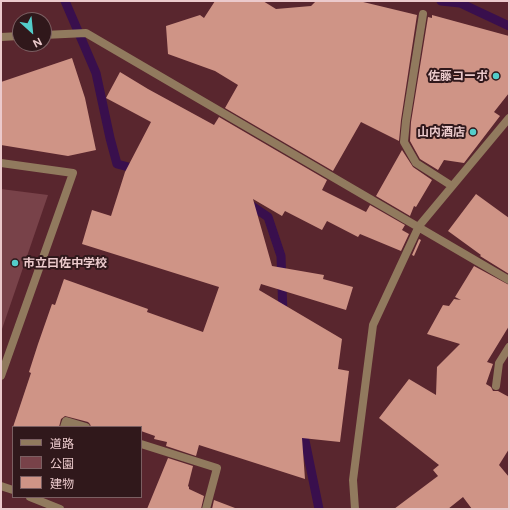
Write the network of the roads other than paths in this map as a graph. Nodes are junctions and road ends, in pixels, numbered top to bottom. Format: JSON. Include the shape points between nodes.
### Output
{"nodes":[{"id":1,"x":423,"y":14,"type":"dead end"},
{"id":2,"x":52,"y":34,"type":"edge"},
{"id":3,"x":12,"y":36,"type":"edge"},
{"id":4,"x":1,"y":37,"type":"edge"},
{"id":5,"x":509,"y":118,"type":"edge"},
{"id":6,"x":1,"y":163,"type":"edge"},
{"id":7,"x":452,"y":186,"type":"junction"},
{"id":8,"x":419,"y":226,"type":"junction"},
{"id":9,"x":509,"y":280,"type":"edge"},
{"id":10,"x":509,"y":347,"type":"edge"},
{"id":11,"x":1,"y":376,"type":"edge"},
{"id":12,"x":496,"y":386,"type":"dead end"},
{"id":13,"x":64,"y":426,"type":"edge"},
{"id":14,"x":83,"y":426,"type":"edge"},
{"id":15,"x":142,"y":444,"type":"edge"},
{"id":16,"x":1,"y":486,"type":"edge"},
{"id":17,"x":12,"y":490,"type":"edge"},
{"id":18,"x":39,"y":499,"type":"edge"},
{"id":19,"x":60,"y":509,"type":"edge"},
{"id":20,"x":206,"y":509,"type":"edge"},
{"id":21,"x":354,"y":509,"type":"edge"}],
"edges":[{"from":1,"to":7,"type":"street","via":[[404,142],[416,163]]},
{"from":2,"to":8,"type":"street","via":[[86,33]]},
{"from":3,"to":4,"type":"street"},
{"from":5,"to":7,"type":"street"},
{"from":6,"to":11,"type":"street","via":[[73,173]]},
{"from":7,"to":8,"type":"street"},
{"from":8,"to":9,"type":"street"},
{"from":8,"to":21,"type":"street","via":[[373,325],[353,480]]},
{"from":10,"to":12,"type":"street","via":[[499,363]]},
{"from":13,"to":14,"type":"street","via":[[66,421]]},
{"from":15,"to":20,"type":"street","via":[[217,468]]},
{"from":16,"to":17,"type":"street"},
{"from":18,"to":19,"type":"street"}]}
